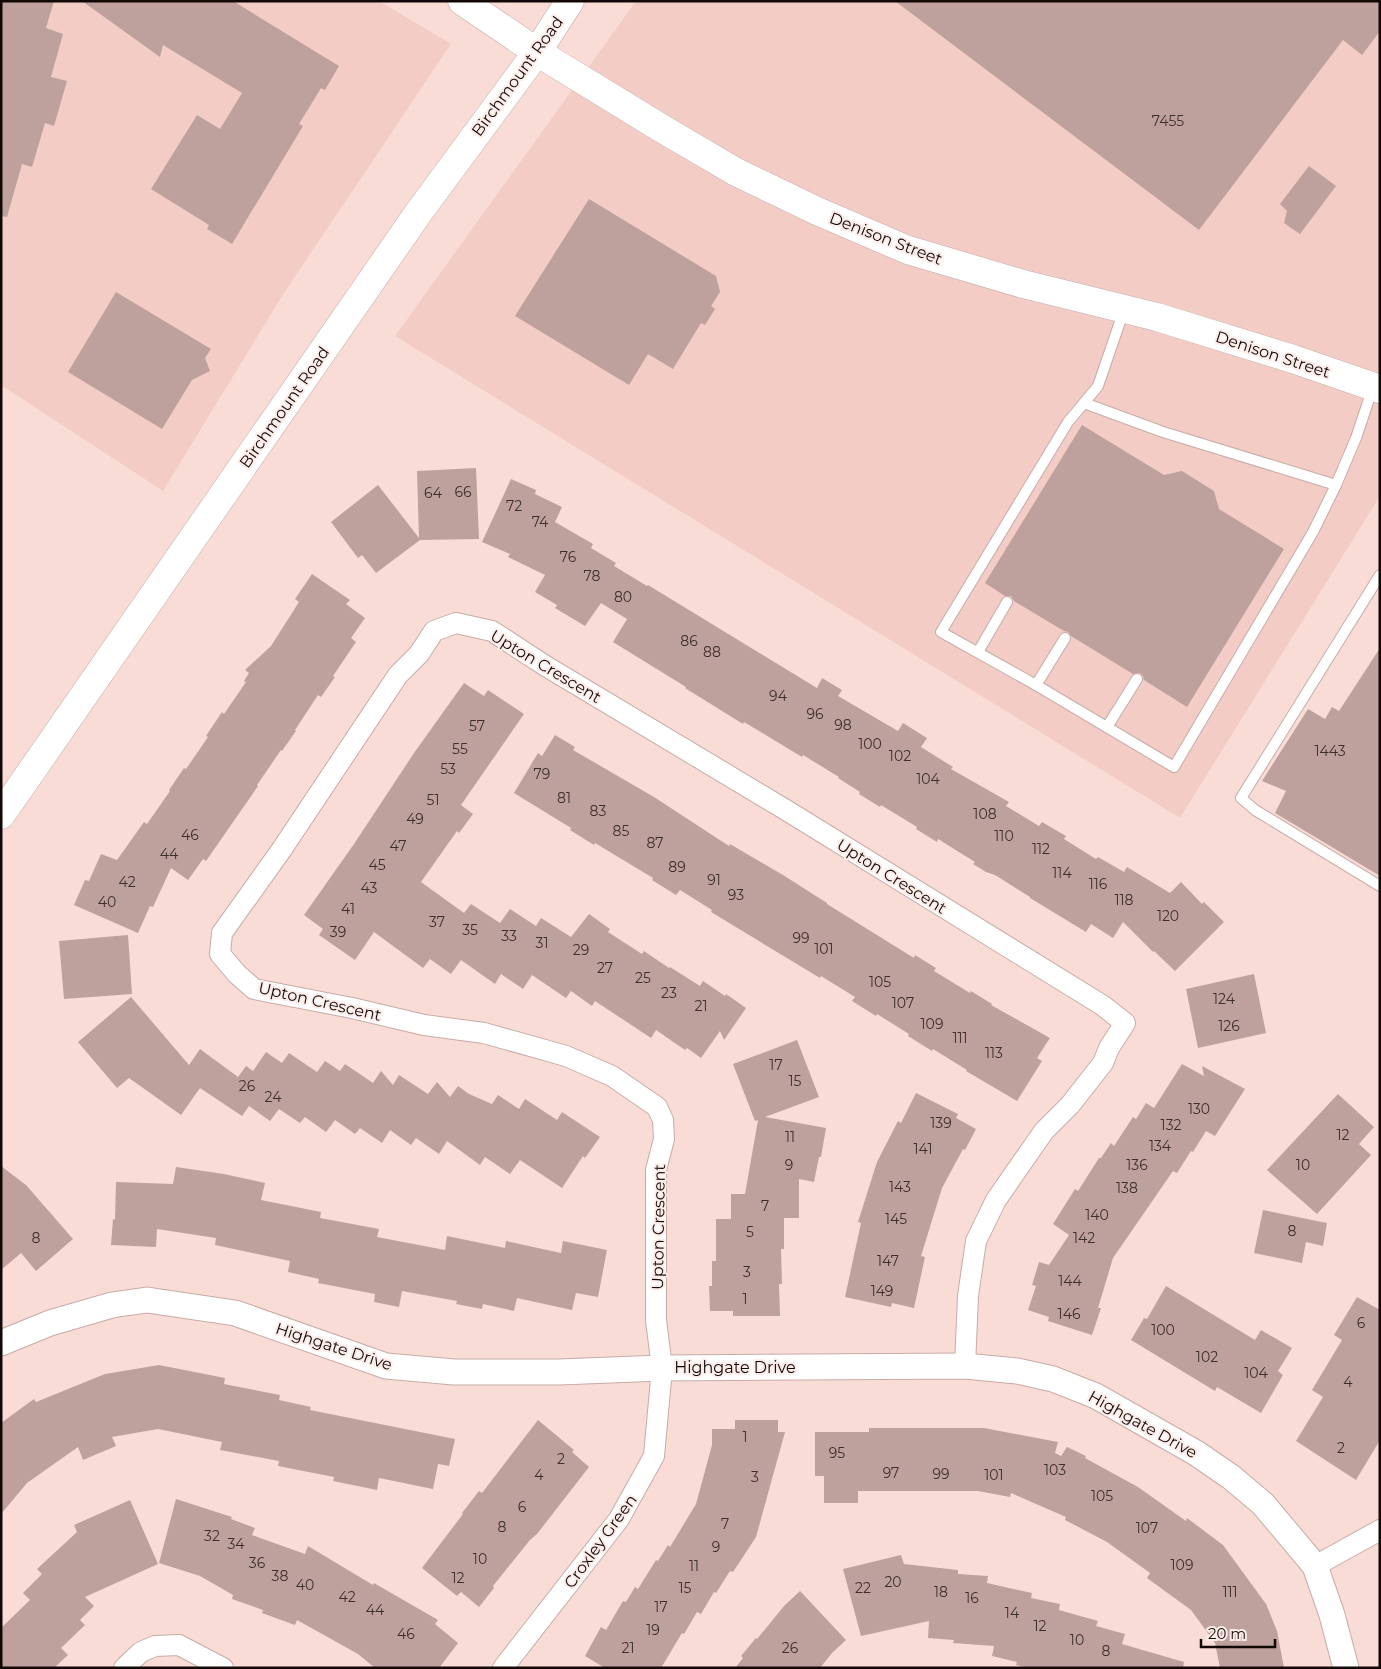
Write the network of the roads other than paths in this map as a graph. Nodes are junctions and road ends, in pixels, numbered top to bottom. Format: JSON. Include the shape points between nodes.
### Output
{"nodes":[{"id":1,"x":462,"y":1,"type":"edge"},
{"id":2,"x":570,"y":1,"type":"edge"},
{"id":3,"x":537,"y":52,"type":"junction"},
{"id":4,"x":1124,"y":309,"type":"junction"},
{"id":5,"x":1376,"y":387,"type":"edge"},
{"id":6,"x":1084,"y":403,"type":"junction"},
{"id":7,"x":1336,"y":485,"type":"junction"},
{"id":8,"x":1380,"y":575,"type":"edge"},
{"id":9,"x":1007,"y":602,"type":"dead end"},
{"id":10,"x":1065,"y":638,"type":"dead end"},
{"id":11,"x":978,"y":652,"type":"junction"},
{"id":12,"x":1137,"y":679,"type":"dead end"},
{"id":13,"x":1036,"y":685,"type":"junction"},
{"id":14,"x":1107,"y":727,"type":"junction"},
{"id":15,"x":1,"y":814,"type":"edge"},
{"id":16,"x":1380,"y":886,"type":"edge"},
{"id":17,"x":1,"y":1343,"type":"edge"},
{"id":18,"x":965,"y":1366,"type":"junction"},
{"id":19,"x":662,"y":1368,"type":"junction"},
{"id":20,"x":1380,"y":1530,"type":"edge"},
{"id":21,"x":1315,"y":1566,"type":"junction"},
{"id":22,"x":124,"y":1668,"type":"edge"},
{"id":23,"x":223,"y":1668,"type":"edge"},
{"id":24,"x":503,"y":1668,"type":"edge"},
{"id":25,"x":1346,"y":1668,"type":"edge"}],
"edges":[{"from":1,"to":3,"type":"main road","name":"Denison Street"},
{"from":2,"to":3,"type":"main road","name":"Birchmount Road"},
{"from":3,"to":4,"type":"main road","name":"Denison Street","via":[[736,172],[816,210],[908,250]]},
{"from":3,"to":15,"type":"main road","name":"Birchmount Road","via":[[419,212]]},
{"from":4,"to":5,"type":"main road","name":"Denison Street"},
{"from":4,"to":6,"type":"lane","via":[[1098,386]]},
{"from":5,"to":7,"type":"lane"},
{"from":6,"to":7,"type":"lane","via":[[1163,432]]},
{"from":6,"to":11,"type":"lane","via":[[1068,422],[941,632]]},
{"from":7,"to":14,"type":"lane","via":[[1313,532],[1174,767]]},
{"from":8,"to":16,"type":"lane","via":[[1241,798],[1255,810]]},
{"from":9,"to":11,"type":"lane"},
{"from":10,"to":13,"type":"lane"},
{"from":11,"to":13,"type":"lane"},
{"from":12,"to":14,"type":"lane"},
{"from":13,"to":14,"type":"lane"},
{"from":17,"to":19,"type":"street","name":"Highgate Drive","via":[[59,1320],[112,1305],[147,1300],[235,1313],[386,1366],[454,1372]]},
{"from":18,"to":19,"type":"street","name":"Highgate Drive"},
{"from":18,"to":19,"type":"street","name":"Upton Crescent","via":[[968,1296],[976,1241],[996,1200],[1044,1131],[1070,1105],[1103,1063],[1125,1023],[1102,1004],[492,631],[456,623],[434,631],[419,654],[398,675],[222,933],[220,954],[254,988],[424,1025],[484,1033],[566,1056],[612,1076],[657,1107],[663,1120],[664,1139],[656,1170],[656,1320]]},
{"from":18,"to":21,"type":"street","name":"Highgate Drive","via":[[1017,1371],[1053,1379],[1096,1396],[1196,1453],[1263,1504]]},
{"from":19,"to":24,"type":"street","name":"Croxley Green","via":[[654,1456],[641,1482],[619,1519]]},
{"from":20,"to":21,"type":"street"},
{"from":21,"to":25,"type":"street","name":"Highgate Drive"},
{"from":22,"to":23,"type":"street","via":[[141,1652],[155,1646],[179,1645]]}]}
